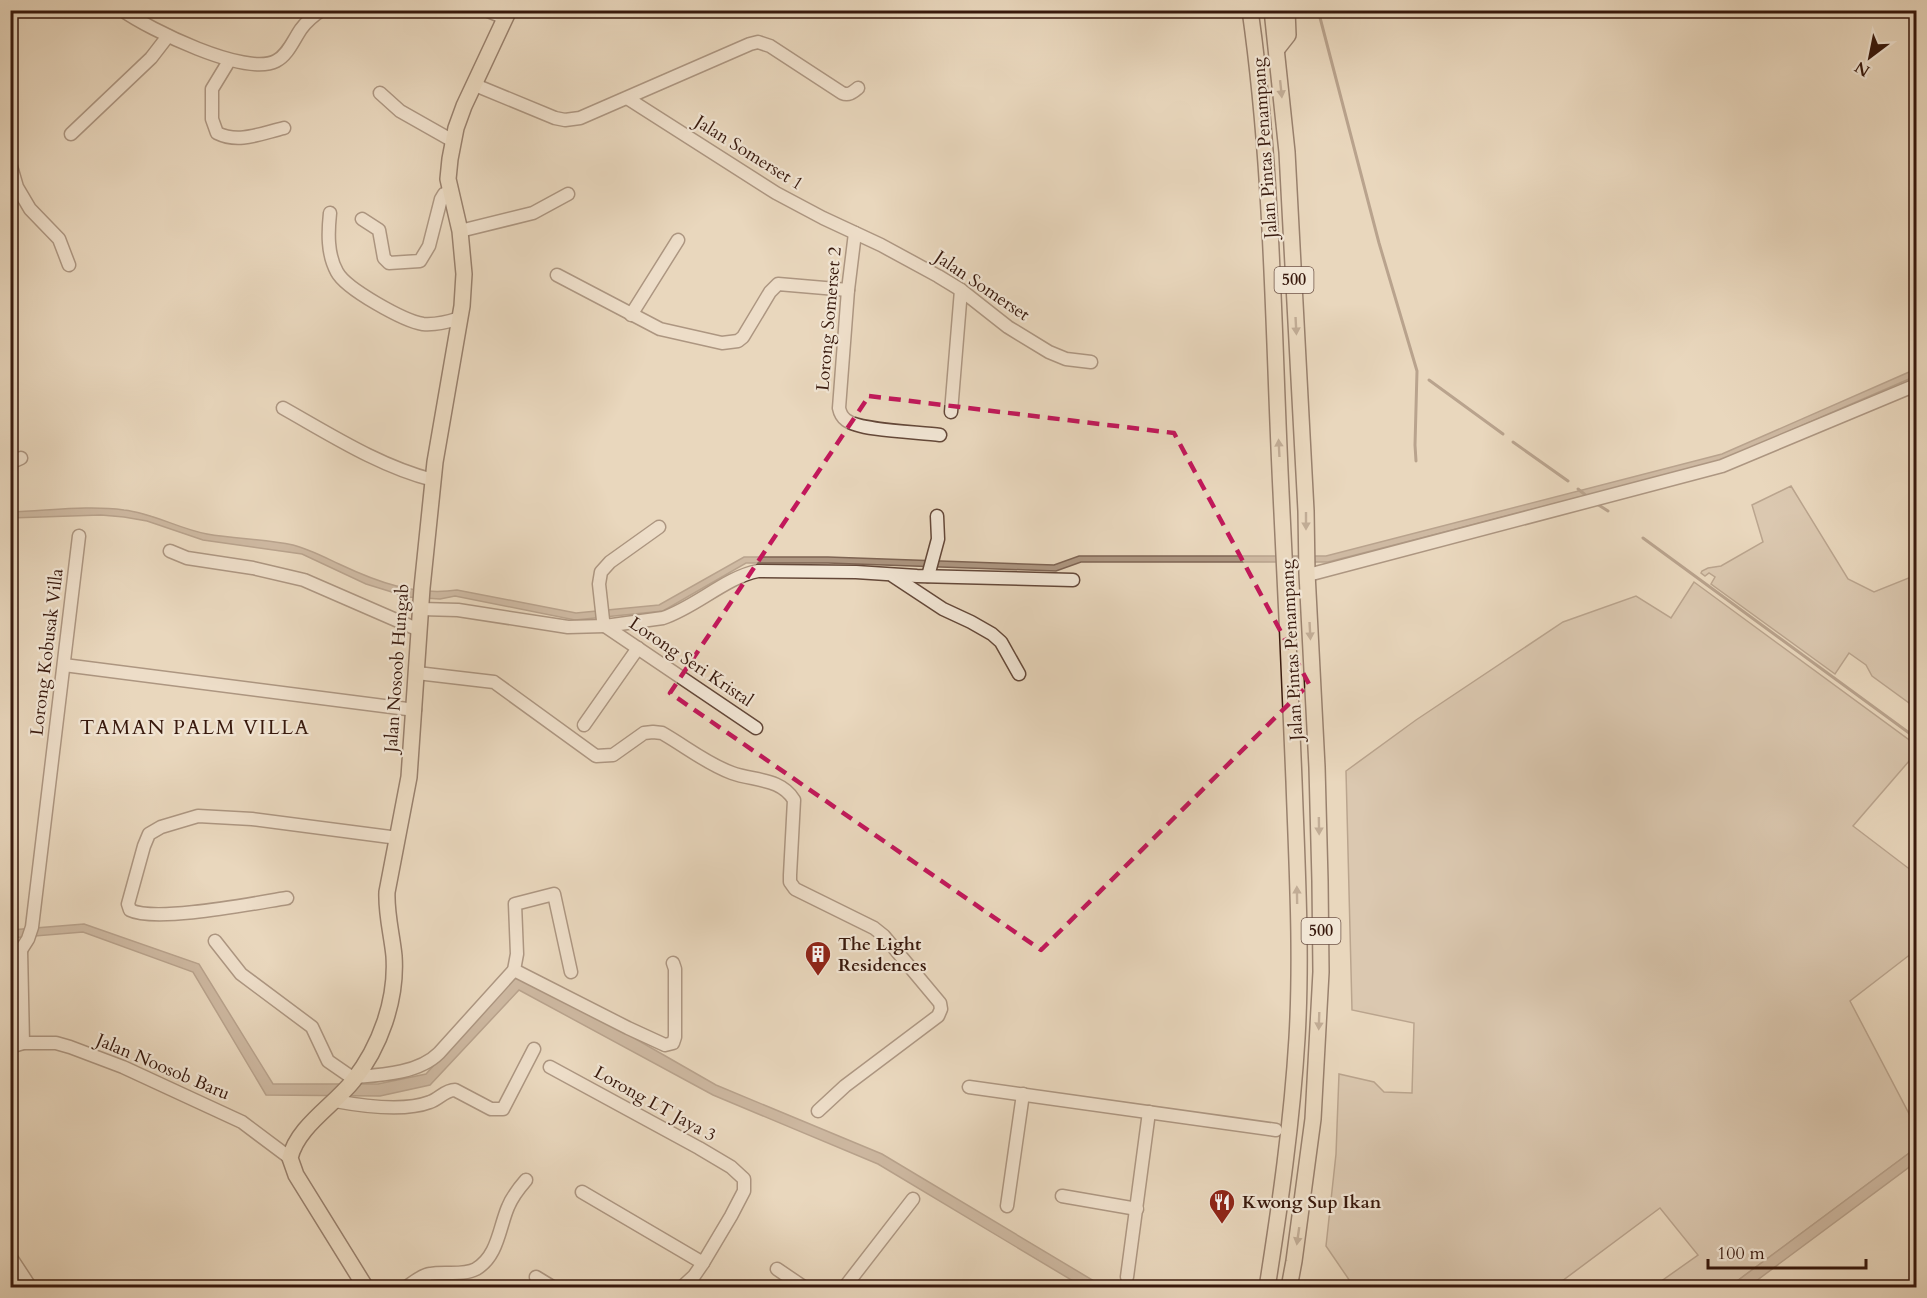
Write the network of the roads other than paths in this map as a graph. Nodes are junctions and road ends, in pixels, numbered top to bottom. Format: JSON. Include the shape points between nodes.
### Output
{"nodes":[{"id":1,"x":122,"y":10,"type":"edge"},
{"id":2,"x":322,"y":10,"type":"edge"},
{"id":3,"x":486,"y":10,"type":"edge"},
{"id":4,"x":1250,"y":10,"type":"edge"},
{"id":5,"x":1259,"y":10,"type":"edge"},
{"id":6,"x":1272,"y":10,"type":"edge"},
{"id":7,"x":1287,"y":10,"type":"edge"},
{"id":8,"x":507,"y":14,"type":"edge"},
{"id":9,"x":1252,"y":27,"type":"junction"},
{"id":10,"x":168,"y":36,"type":"junction"},
{"id":11,"x":1277,"y":50,"type":"junction"},
{"id":12,"x":229,"y":61,"type":"junction"},
{"id":13,"x":475,"y":85,"type":"junction"},
{"id":14,"x":858,"y":88,"type":"dead end"},
{"id":15,"x":381,"y":93,"type":"dead end"},
{"id":16,"x":627,"y":98,"type":"junction"},
{"id":17,"x":284,"y":128,"type":"dead end"},
{"id":18,"x":71,"y":134,"type":"dead end"},
{"id":19,"x":453,"y":141,"type":"junction"},
{"id":20,"x":10,"y":163,"type":"edge"},
{"id":21,"x":451,"y":192,"type":"junction"},
{"id":22,"x":568,"y":194,"type":"dead end"},
{"id":23,"x":330,"y":213,"type":"dead end"},
{"id":24,"x":363,"y":219,"type":"dead end"},
{"id":25,"x":460,"y":231,"type":"junction"},
{"id":26,"x":855,"y":233,"type":"junction"},
{"id":27,"x":678,"y":240,"type":"dead end"},
{"id":28,"x":69,"y":265,"type":"dead end"},
{"id":29,"x":557,"y":275,"type":"dead end"},
{"id":30,"x":848,"y":290,"type":"junction"},
{"id":31,"x":961,"y":290,"type":"junction"},
{"id":32,"x":631,"y":315,"type":"junction"},
{"id":33,"x":460,"y":318,"type":"junction"},
{"id":34,"x":1091,"y":362,"type":"dead end"},
{"id":35,"x":1917,"y":385,"type":"edge"},
{"id":36,"x":283,"y":408,"type":"dead end"},
{"id":37,"x":951,"y":412,"type":"dead end"},
{"id":38,"x":940,"y":435,"type":"dead end"},
{"id":39,"x":433,"y":480,"type":"junction"},
{"id":40,"x":937,"y":516,"type":"dead end"},
{"id":41,"x":659,"y":527,"type":"dead end"},
{"id":42,"x":79,"y":536,"type":"dead end"},
{"id":43,"x":170,"y":551,"type":"dead end"},
{"id":44,"x":1307,"y":574,"type":"junction"},
{"id":45,"x":892,"y":575,"type":"junction"},
{"id":46,"x":928,"y":576,"type":"junction"},
{"id":47,"x":1074,"y":580,"type":"dead end"},
{"id":48,"x":421,"y":600,"type":"junction"},
{"id":49,"x":604,"y":623,"type":"junction"},
{"id":50,"x":419,"y":630,"type":"junction"},
{"id":51,"x":638,"y":648,"type":"junction"},
{"id":52,"x":64,"y":665,"type":"junction"},
{"id":53,"x":417,"y":673,"type":"junction"},
{"id":54,"x":1019,"y":674,"type":"dead end"},
{"id":55,"x":415,"y":710,"type":"junction"},
{"id":56,"x":584,"y":725,"type":"dead end"},
{"id":57,"x":756,"y":728,"type":"dead end"},
{"id":58,"x":398,"y":838,"type":"junction"},
{"id":59,"x":287,"y":898,"type":"dead end"},
{"id":60,"x":23,"y":941,"type":"edge"},
{"id":61,"x":215,"y":941,"type":"dead end"},
{"id":62,"x":673,"y":963,"type":"dead end"},
{"id":63,"x":514,"y":970,"type":"junction"},
{"id":64,"x":571,"y":972,"type":"dead end"},
{"id":65,"x":23,"y":1043,"type":"junction"},
{"id":66,"x":10,"y":1047,"type":"edge"},
{"id":67,"x":534,"y":1049,"type":"dead end"},
{"id":68,"x":550,"y":1067,"type":"dead end"},
{"id":69,"x":354,"y":1079,"type":"junction"},
{"id":70,"x":969,"y":1086,"type":"dead end"},
{"id":71,"x":1023,"y":1094,"type":"junction"},
{"id":72,"x":337,"y":1099,"type":"junction"},
{"id":73,"x":1292,"y":1100,"type":"junction"},
{"id":74,"x":818,"y":1111,"type":"dead end"},
{"id":75,"x":1149,"y":1112,"type":"junction"},
{"id":76,"x":1276,"y":1131,"type":"junction"},
{"id":77,"x":290,"y":1158,"type":"junction"},
{"id":78,"x":526,"y":1180,"type":"dead end"},
{"id":79,"x":582,"y":1192,"type":"dead end"},
{"id":80,"x":1281,"y":1193,"type":"junction"},
{"id":81,"x":1062,"y":1196,"type":"dead end"},
{"id":82,"x":912,"y":1199,"type":"dead end"},
{"id":83,"x":1007,"y":1206,"type":"dead end"},
{"id":84,"x":1137,"y":1209,"type":"junction"},
{"id":85,"x":10,"y":1256,"type":"edge"},
{"id":86,"x":703,"y":1263,"type":"junction"},
{"id":87,"x":777,"y":1269,"type":"dead end"},
{"id":88,"x":536,"y":1277,"type":"dead end"},
{"id":89,"x":1127,"y":1277,"type":"dead end"},
{"id":90,"x":31,"y":1287,"type":"edge"},
{"id":91,"x":366,"y":1287,"type":"edge"},
{"id":92,"x":405,"y":1287,"type":"edge"},
{"id":93,"x":554,"y":1287,"type":"edge"},
{"id":94,"x":681,"y":1287,"type":"edge"},
{"id":95,"x":805,"y":1287,"type":"edge"},
{"id":96,"x":843,"y":1287,"type":"edge"},
{"id":97,"x":1267,"y":1287,"type":"edge"},
{"id":98,"x":1289,"y":1287,"type":"edge"}],
"edges":[{"from":1,"to":10,"type":"street"},
{"from":2,"to":12,"type":"street","via":[[302,27],[276,61],[253,65]]},
{"from":3,"to":8,"type":"street"},
{"from":4,"to":9,"type":"main road","name":"Jalan Pintas Penampang","number":"500"},
{"from":5,"to":9,"type":"main road"},
{"from":6,"to":11,"type":"main road","name":"Jalan Pintas Penampang","number":"500"},
{"from":7,"to":11,"type":"main road","via":[[1288,35]]},
{"from":8,"to":13,"type":"main road","name":"Jalan Nosoob Hungab"},
{"from":73,"to":9,"type":"main road","name":"Jalan Pintas Penampang","number":"500","one_way":true,"via":[[1298,938],[1286,576],[1272,269]]},
{"from":10,"to":12,"type":"street"},
{"from":10,"to":18,"type":"street"},
{"from":11,"to":44,"type":"main road","name":"Jalan Pintas Penampang","number":"500","one_way":true,"via":[[1287,152]]},
{"from":12,"to":17,"type":"street","via":[[212,89],[212,119],[217,133],[238,139]]},
{"from":13,"to":16,"type":"street","via":[[565,120],[580,118]]},
{"from":13,"to":19,"type":"main road","name":"Jalan Nosoob Hungab"},
{"from":14,"to":16,"type":"street","via":[[842,93],[758,42]]},
{"from":15,"to":19,"type":"street","via":[[400,111]]},
{"from":16,"to":26,"type":"street","name":"Jalan Somerset 1","via":[[776,193]]},
{"from":19,"to":21,"type":"main road","name":"Jalan Nosoob Hungab","via":[[448,178]]},
{"from":20,"to":28,"type":"street","via":[[17,187],[30,209],[59,239]]},
{"from":21,"to":24,"type":"street","via":[[441,199],[429,246],[420,261],[386,261],[379,230]]},
{"from":21,"to":25,"type":"main road","name":"Jalan Nosoob Hungab"},
{"from":22,"to":25,"type":"street","via":[[533,213]]},
{"from":23,"to":33,"type":"street","via":[[331,254],[345,283],[413,321],[432,324]]},
{"from":25,"to":33,"type":"main road","name":"Jalan Nosoob Hungab","via":[[464,274]]},
{"from":26,"to":30,"type":"street","name":"Lorong Somerset 2"},
{"from":26,"to":31,"type":"street","name":"Jalan Somerset"},
{"from":27,"to":32,"type":"street"},
{"from":29,"to":32,"type":"street"},
{"from":30,"to":32,"type":"street","via":[[778,284],[748,331],[738,341],[722,343],[660,329]]},
{"from":30,"to":38,"type":"street","name":"Lorong Somerset 2","via":[[838,408],[842,416],[860,426]]},
{"from":31,"to":34,"type":"street","name":"Jalan Somerset","via":[[1008,327],[1049,352]]},
{"from":31,"to":37,"type":"street"},
{"from":33,"to":39,"type":"main road","name":"Jalan Nosoob Hungab"},
{"from":35,"to":44,"type":"street","via":[[1722,466]]},
{"from":36,"to":39,"type":"street","via":[[381,461]]},
{"from":39,"to":48,"type":"main road","name":"Jalan Nosoob Hungab"},
{"from":40,"to":46,"type":"street","via":[[938,538]]},
{"from":41,"to":49,"type":"street","via":[[601,572]]},
{"from":42,"to":52,"type":"street","name":"Lorong Kobusak Villa"},
{"from":43,"to":50,"type":"street","via":[[187,558],[304,580]]},
{"from":44,"to":98,"type":"main road","name":"Jalan Pintas Penampang","number":"500","one_way":true,"via":[[1317,766],[1321,972],[1313,1119]]},
{"from":45,"to":46,"type":"street"},
{"from":45,"to":49,"type":"street","via":[[750,572],[672,615]]},
{"from":45,"to":54,"type":"street","via":[[943,609],[992,634]]},
{"from":46,"to":47,"type":"street"},
{"from":48,"to":49,"type":"street","via":[[458,610],[568,627]]},
{"from":48,"to":50,"type":"main road","name":"Jalan Nosoob Hungab"},
{"from":49,"to":51,"type":"street","name":"Lorong Seri Kristal"},
{"from":50,"to":53,"type":"main road","name":"Jalan Nosoob Hungab"},
{"from":51,"to":56,"type":"street"},
{"from":51,"to":57,"type":"street","name":"Lorong Seri Kristal"},
{"from":52,"to":55,"type":"street"},
{"from":52,"to":60,"type":"street","name":"Lorong Kobusak Villa"},
{"from":53,"to":55,"type":"main road","name":"Jalan Nosoob Hungab"},
{"from":53,"to":74,"type":"street","via":[[494,682],[596,756],[613,755],[644,733],[653,732],[730,773],[789,790],[794,800],[790,882],[795,889],[884,936],[940,1002],[941,1009],[938,1016]]},
{"from":55,"to":58,"type":"main road","name":"Jalan Nosoob Hungab"},
{"from":58,"to":59,"type":"street","via":[[198,816],[149,834],[128,904],[136,913],[158,915]]},
{"from":58,"to":69,"type":"main road","name":"Jalan Nosoob Hungab","via":[[387,905],[394,970],[391,999],[379,1037]]},
{"from":60,"to":65,"type":"street","name":"Lorong Kobusak Villa"},
{"from":61,"to":69,"type":"street","via":[[241,974],[312,1027],[328,1061]]},
{"from":62,"to":63,"type":"street","via":[[675,1037],[674,1043],[665,1045]]},
{"from":63,"to":64,"type":"street","via":[[515,904],[554,894]]},
{"from":63,"to":69,"type":"street","via":[[432,1060],[417,1067]]},
{"from":65,"to":66,"type":"street","name":"Jalan Noosob Baru"},
{"from":65,"to":77,"type":"street","name":"Jalan Noosob Baru","via":[[70,1047],[134,1071],[242,1122]]},
{"from":67,"to":72,"type":"street","via":[[504,1109],[491,1109],[455,1090],[431,1102],[408,1106],[382,1107]]},
{"from":68,"to":86,"type":"street","name":"Lorong LT Jaya 3","via":[[740,1174],[744,1191]]},
{"from":69,"to":72,"type":"main road","name":"Jalan Nosoob Hungab"},
{"from":70,"to":71,"type":"street"},
{"from":71,"to":75,"type":"street"},
{"from":71,"to":83,"type":"street"},
{"from":72,"to":77,"type":"main road","name":"Jalan Nosoob Hungab","via":[[297,1139]]},
{"from":73,"to":76,"type":"street"},
{"from":73,"to":80,"type":"main road","name":"Jalan Pintas Penampang","number":"500"},
{"from":75,"to":76,"type":"street"},
{"from":75,"to":84,"type":"street"},
{"from":76,"to":80,"type":"street","via":[[1283,1144]]},
{"from":77,"to":91,"type":"main road","via":[[296,1175]]},
{"from":78,"to":92,"type":"street","via":[[511,1200],[485,1262],[469,1272],[426,1274]]},
{"from":79,"to":86,"type":"street"},
{"from":80,"to":97,"type":"main road","name":"Jalan Pintas Penampang","number":"500"},
{"from":81,"to":84,"type":"street"},
{"from":82,"to":96,"type":"street"},
{"from":84,"to":89,"type":"street"},
{"from":85,"to":90,"type":"street"},
{"from":86,"to":94,"type":"street"},
{"from":87,"to":95,"type":"street"},
{"from":88,"to":93,"type":"street"}]}
